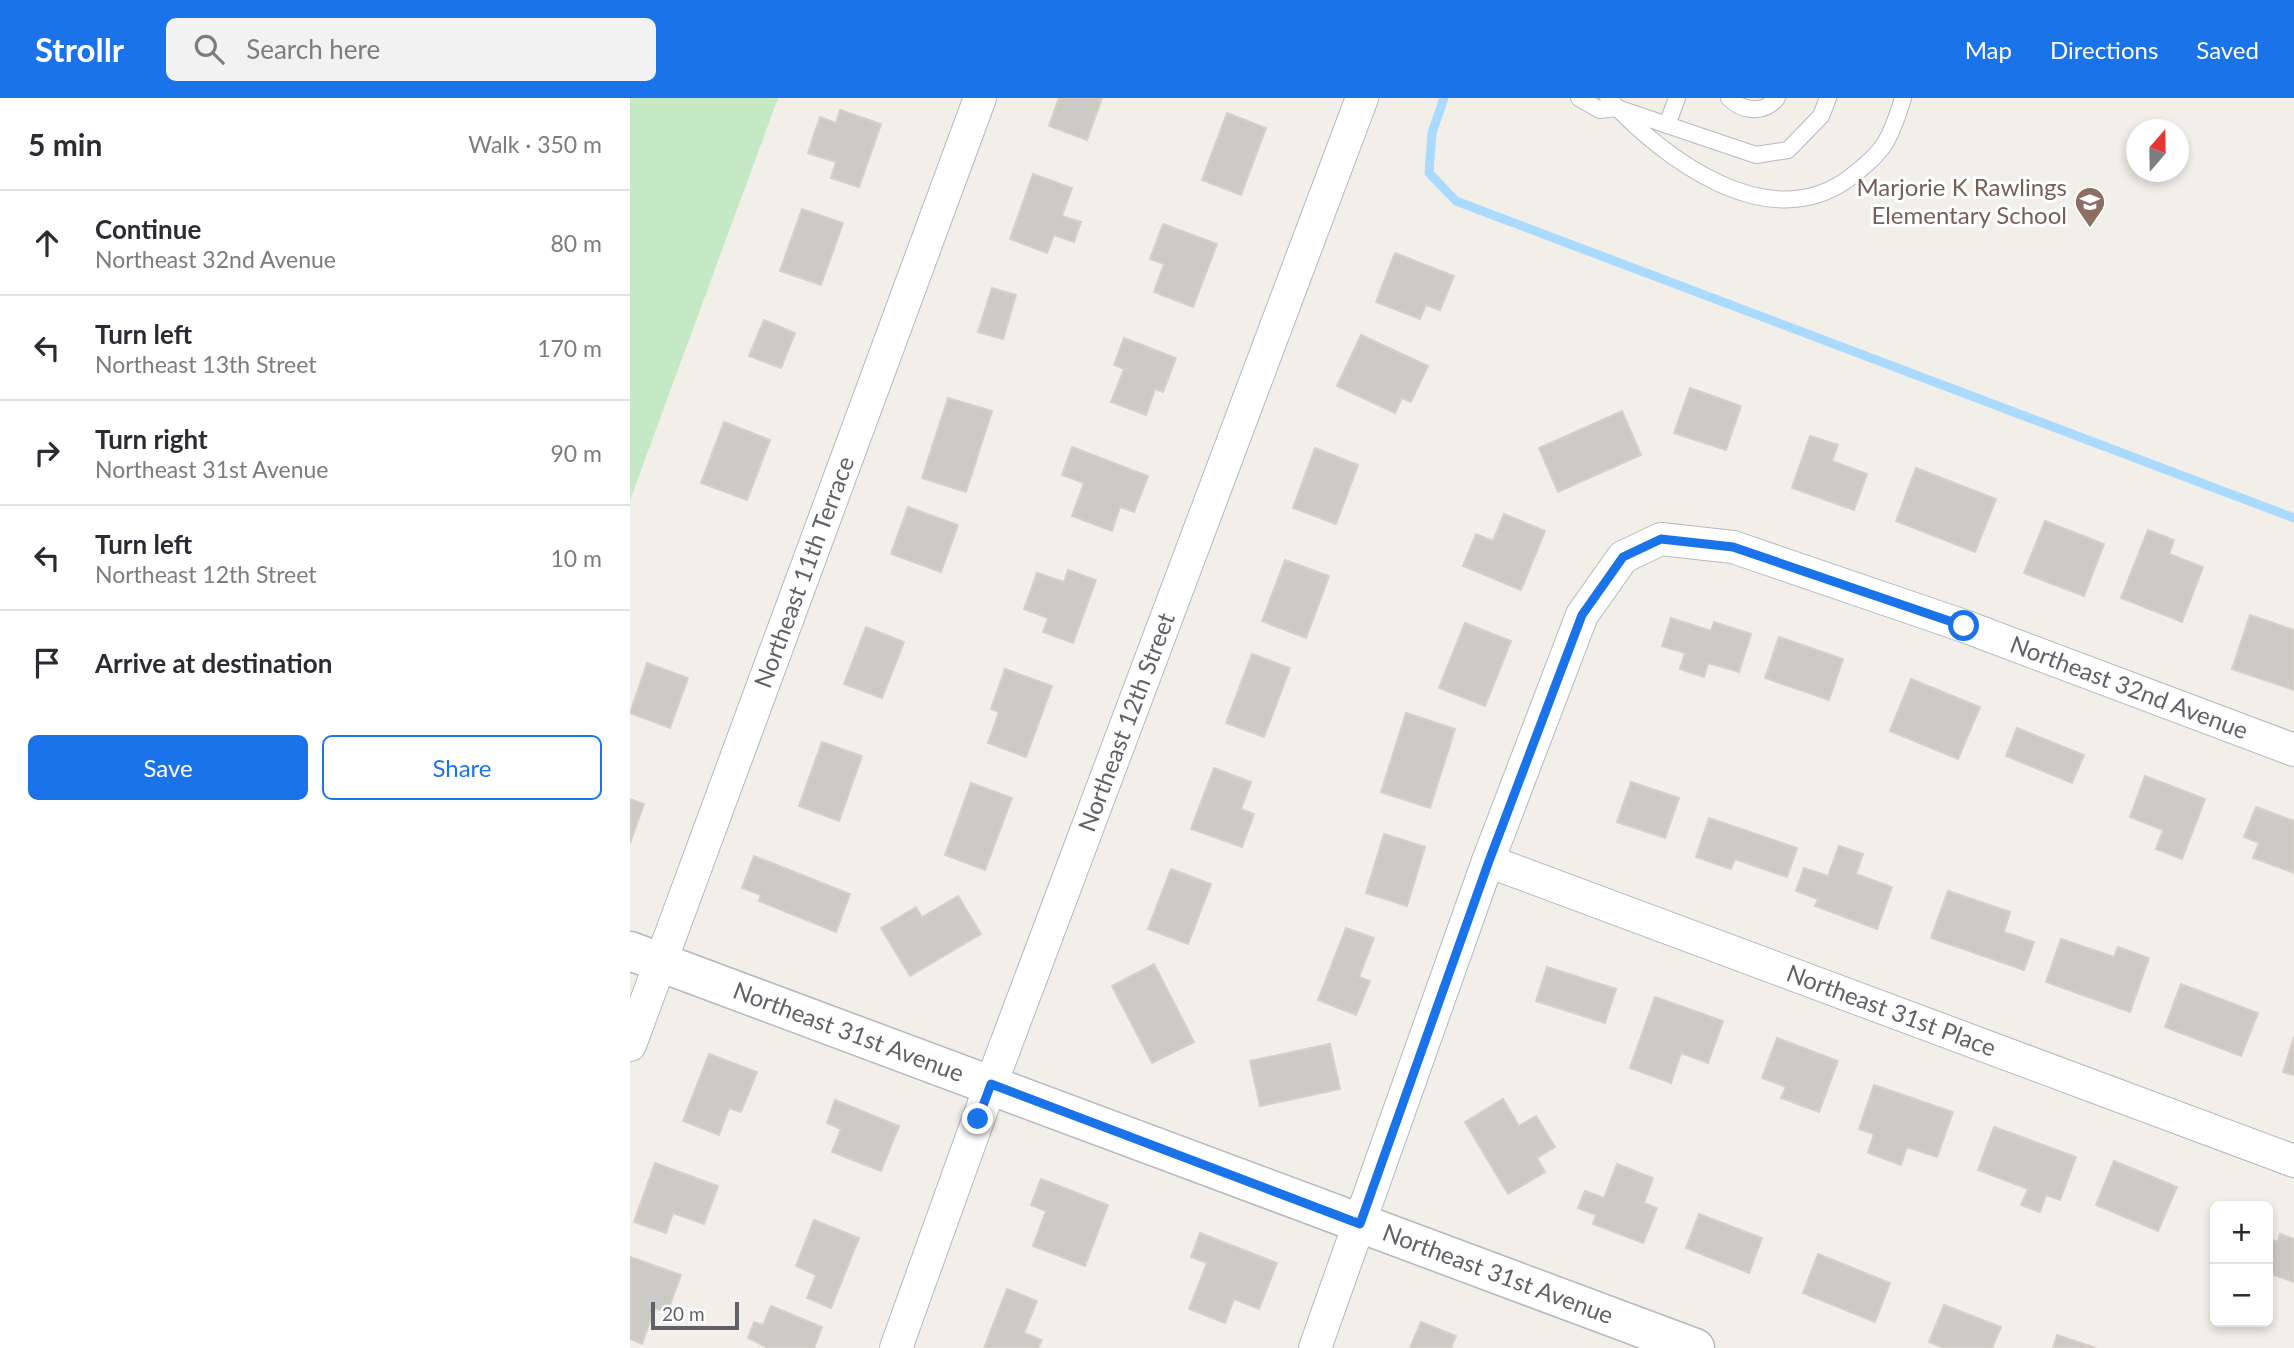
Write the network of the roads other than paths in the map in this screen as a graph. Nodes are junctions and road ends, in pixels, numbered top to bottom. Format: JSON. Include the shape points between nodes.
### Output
{"nodes":[{"id":1,"x":980,"y":98,"type":"edge"},
{"id":2,"x":1362,"y":98,"type":"edge"},
{"id":3,"x":1579,"y":98,"type":"edge"},
{"id":4,"x":1676,"y":98,"type":"edge"},
{"id":5,"x":1729,"y":98,"type":"edge"},
{"id":6,"x":1777,"y":98,"type":"edge"},
{"id":7,"x":1828,"y":98,"type":"edge"},
{"id":8,"x":1903,"y":98,"type":"edge"},
{"id":9,"x":1612,"y":103,"type":"edge"},
{"id":10,"x":1667,"y":125,"type":"junction"},
{"id":11,"x":2294,"y":750,"type":"edge"},
{"id":12,"x":1489,"y":861,"type":"junction"},
{"id":13,"x":645,"y":956,"type":"edge"},
{"id":14,"x":630,"y":1045,"type":"edge"},
{"id":15,"x":991,"y":1084,"type":"junction"},
{"id":16,"x":2294,"y":1161,"type":"edge"},
{"id":17,"x":1360,"y":1224,"type":"junction"},
{"id":18,"x":896,"y":1348,"type":"edge"},
{"id":19,"x":1315,"y":1348,"type":"edge"},
{"id":20,"x":1695,"y":1348,"type":"edge"}],
"edges":[{"from":1,"to":13,"type":"street","name":"Northeast 11th Terrace"},
{"from":2,"to":15,"type":"street","name":"Northeast 12th Street"},
{"from":3,"to":9,"type":"lane","via":[[1600,110]]},
{"from":4,"to":10,"type":"lane"},
{"from":5,"to":6,"type":"lane","via":[[1754,110]]},
{"from":7,"to":10,"type":"lane","via":[[1821,116],[1788,150],[1756,155]]},
{"from":8,"to":9,"type":"lane","via":[[1895,125],[1877,157],[1829,192],[1780,201],[1730,190],[1662,149]]},
{"from":9,"to":10,"type":"lane"},
{"from":11,"to":12,"type":"street","name":"Northeast 32nd Avenue","via":[[1964,626],[1733,547],[1661,539],[1623,557],[1582,615]]},
{"from":12,"to":16,"type":"street","name":"Northeast 31st Place"},
{"from":12,"to":17,"type":"street"},
{"from":13,"to":14,"type":"street","name":"Northeast 11th Terrace"},
{"from":13,"to":15,"type":"street","name":"Northeast 31st Avenue"},
{"from":15,"to":17,"type":"street","name":"Northeast 31st Avenue"},
{"from":15,"to":18,"type":"street","name":"Northeast 12th Street"},
{"from":17,"to":19,"type":"street"},
{"from":17,"to":20,"type":"street","name":"Northeast 31st Avenue"}]}
